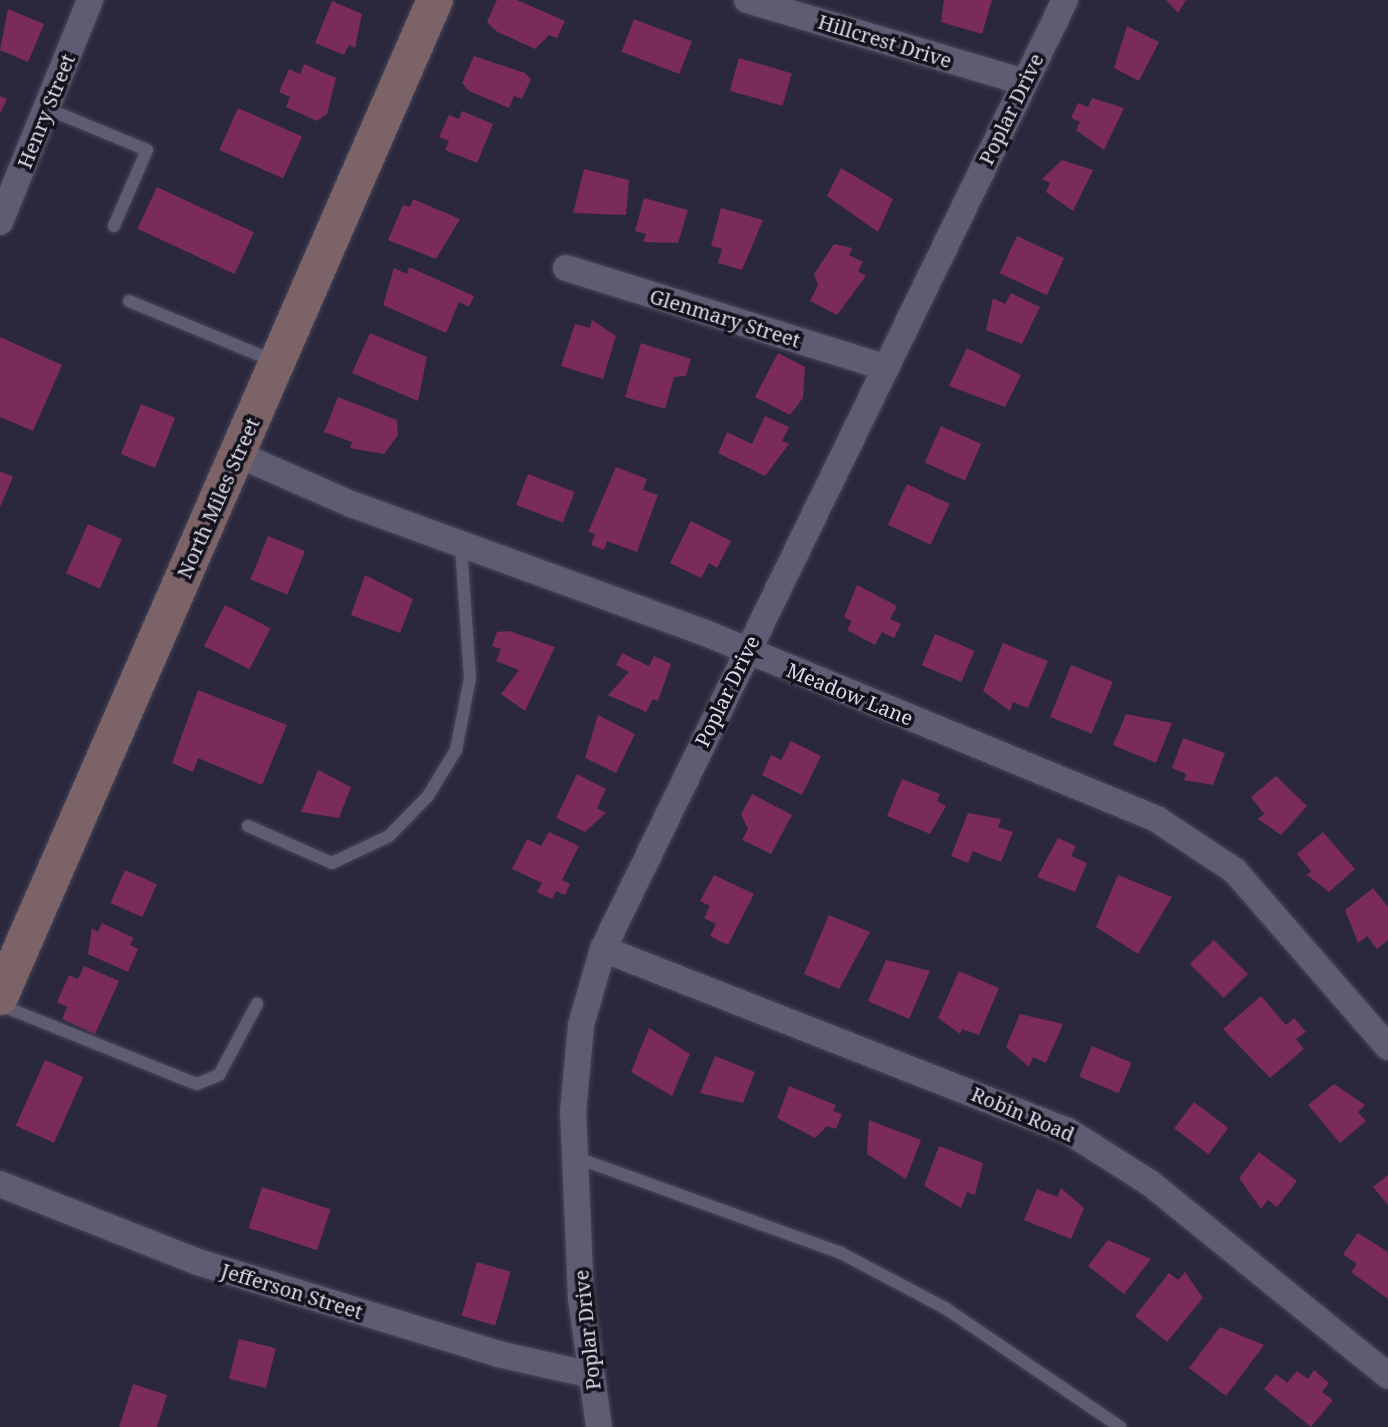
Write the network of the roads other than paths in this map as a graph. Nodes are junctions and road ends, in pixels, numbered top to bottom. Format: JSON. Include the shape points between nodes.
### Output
{"nodes":[{"id":1,"x":90,"y":0,"type":"edge"},
{"id":2,"x":435,"y":0,"type":"edge"},
{"id":3,"x":747,"y":0,"type":"edge"},
{"id":4,"x":1065,"y":0,"type":"edge"},
{"id":5,"x":1024,"y":82,"type":"junction"},
{"id":6,"x":48,"y":109,"type":"junction"},
{"id":7,"x":0,"y":222,"type":"edge"},
{"id":8,"x":114,"y":226,"type":"dead end"},
{"id":9,"x":566,"y":268,"type":"dead end"},
{"id":10,"x":129,"y":301,"type":"dead end"},
{"id":11,"x":277,"y":362,"type":"junction"},
{"id":12,"x":884,"y":367,"type":"junction"},
{"id":13,"x":237,"y":454,"type":"junction"},
{"id":14,"x":461,"y":546,"type":"junction"},
{"id":15,"x":747,"y":652,"type":"junction"},
{"id":16,"x":248,"y":826,"type":"dead end"},
{"id":17,"x":603,"y":949,"type":"junction"},
{"id":18,"x":3,"y":986,"type":"edge"},
{"id":19,"x":257,"y":1004,"type":"dead end"},
{"id":20,"x":1388,"y":1047,"type":"edge"},
{"id":21,"x":577,"y":1158,"type":"junction"},
{"id":22,"x":0,"y":1184,"type":"edge"},
{"id":23,"x":591,"y":1375,"type":"junction"},
{"id":24,"x":1388,"y":1376,"type":"edge"},
{"id":25,"x":599,"y":1427,"type":"edge"},
{"id":26,"x":1120,"y":1427,"type":"edge"}],
"edges":[{"from":1,"to":6,"type":"street","name":"Henry Street"},
{"from":2,"to":11,"type":"main road","name":"North Miles Street"},
{"from":3,"to":5,"type":"street","name":"Hillcrest Drive"},
{"from":4,"to":5,"type":"street","name":"Poplar Drive"},
{"from":5,"to":12,"type":"street","name":"Poplar Drive"},
{"from":6,"to":7,"type":"street","name":"Henry Street"},
{"from":6,"to":8,"type":"lane","via":[[147,150]]},
{"from":9,"to":12,"type":"street","name":"Glenmary Street"},
{"from":10,"to":11,"type":"lane"},
{"from":11,"to":13,"type":"main road","name":"North Miles Street"},
{"from":12,"to":15,"type":"street","name":"Poplar Drive"},
{"from":13,"to":14,"type":"street","name":"Meadow Lane"},
{"from":13,"to":18,"type":"main road","name":"North Miles Street"},
{"from":14,"to":15,"type":"street","name":"Meadow Lane"},
{"from":14,"to":16,"type":"lane","via":[[470,678],[456,750],[428,796],[389,836],[332,863]]},
{"from":15,"to":17,"type":"street","name":"Poplar Drive"},
{"from":15,"to":20,"type":"street","name":"Meadow Lane","via":[[1035,766],[1201,844],[1269,906]]},
{"from":17,"to":21,"type":"street","name":"Poplar Drive","via":[[575,1068]]},
{"from":17,"to":24,"type":"street","name":"Robin Road","via":[[1068,1131],[1150,1183]]},
{"from":18,"to":19,"type":"lane","via":[[197,1084],[219,1075]]},
{"from":21,"to":23,"type":"street","name":"Poplar Drive"},
{"from":21,"to":26,"type":"lane","via":[[841,1253],[945,1308]]},
{"from":22,"to":23,"type":"street","name":"Jefferson Street","via":[[198,1262],[498,1354]]},
{"from":23,"to":25,"type":"street","name":"Poplar Drive"}]}
